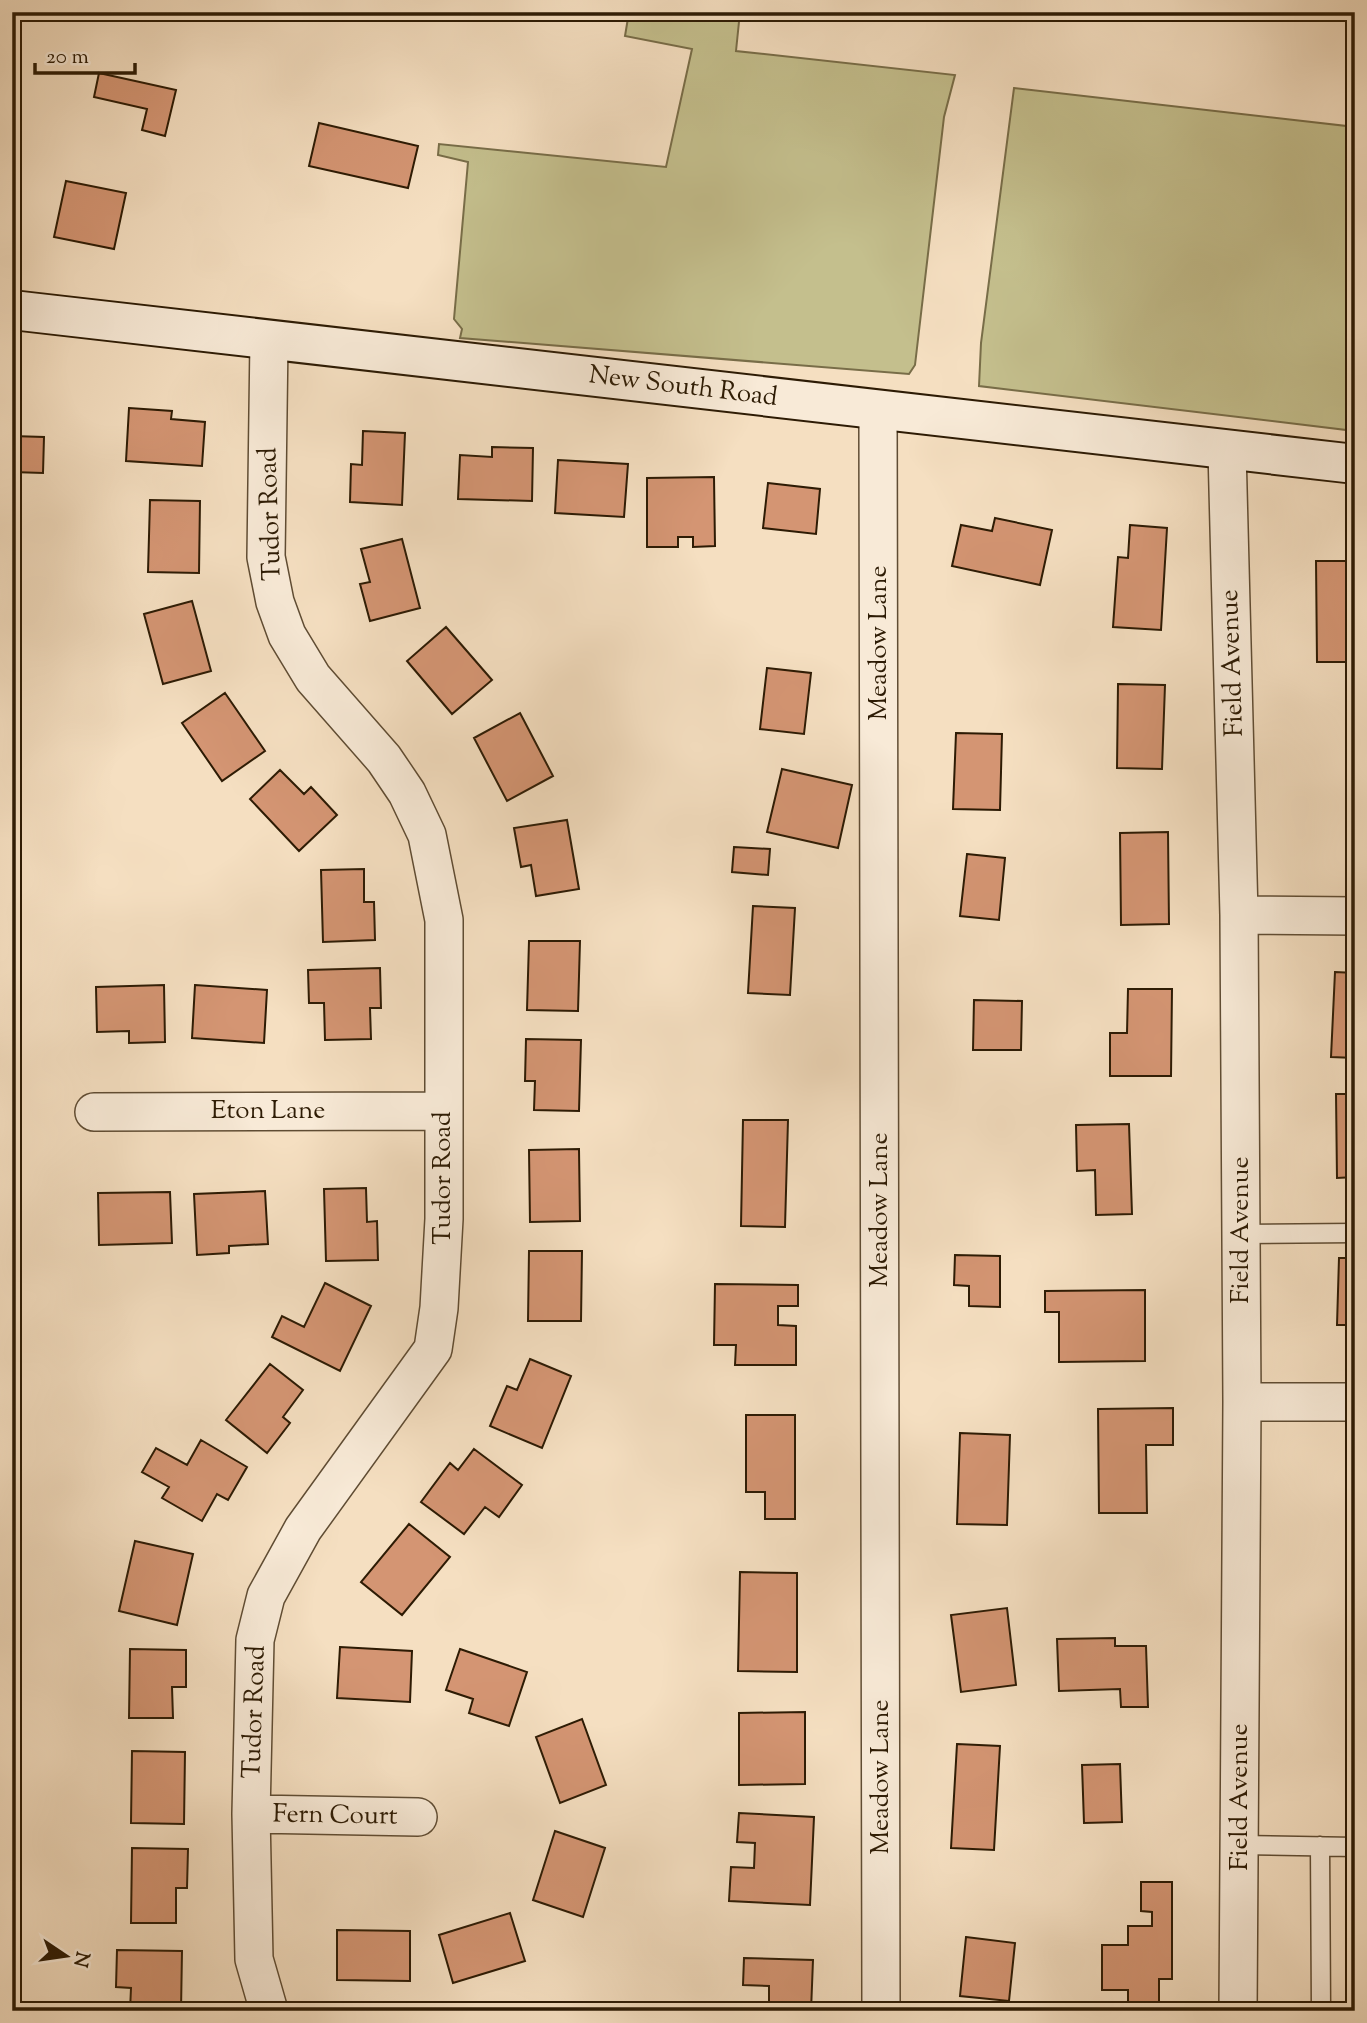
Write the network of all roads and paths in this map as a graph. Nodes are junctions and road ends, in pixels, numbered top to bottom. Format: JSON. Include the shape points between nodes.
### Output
{"nodes":[{"id":1,"x":12,"y":310,"type":"edge"},
{"id":2,"x":269,"y":340,"type":"junction"},
{"id":3,"x":878,"y":410,"type":"junction"},
{"id":4,"x":1227,"y":450,"type":"junction"},
{"id":5,"x":1355,"y":464,"type":"edge"},
{"id":6,"x":1239,"y":915,"type":"junction"},
{"id":7,"x":1355,"y":916,"type":"edge"},
{"id":8,"x":443,"y":1111,"type":"junction"},
{"id":9,"x":94,"y":1112,"type":"dead end"},
{"id":10,"x":1355,"y":1233,"type":"edge"},
{"id":11,"x":1241,"y":1234,"type":"junction"},
{"id":12,"x":1242,"y":1402,"type":"junction"},
{"id":13,"x":1355,"y":1402,"type":"edge"},
{"id":14,"x":251,"y":1814,"type":"junction"},
{"id":15,"x":418,"y":1817,"type":"dead end"},
{"id":16,"x":1239,"y":1845,"type":"junction"},
{"id":17,"x":1320,"y":1846,"type":"junction"},
{"id":18,"x":1355,"y":1847,"type":"edge"},
{"id":19,"x":269,"y":2011,"type":"edge"},
{"id":20,"x":881,"y":2011,"type":"edge"},
{"id":21,"x":1238,"y":2011,"type":"edge"},
{"id":22,"x":1321,"y":2011,"type":"edge"}],
"edges":[{"from":1,"to":2,"type":"street","name":"New South Road"},
{"from":2,"to":3,"type":"street","name":"New South Road"},
{"from":2,"to":8,"type":"street","name":"Tudor Road","via":[[267,556],[275,602],[287,635],[313,678],[384,759],[427,835],[444,920]]},
{"from":3,"to":4,"type":"street","name":"New South Road"},
{"from":3,"to":20,"type":"street","name":"Meadow Lane"},
{"from":4,"to":5,"type":"street","name":"New South Road"},
{"from":4,"to":6,"type":"street","name":"Field Avenue"},
{"from":6,"to":7,"type":"street"},
{"from":6,"to":11,"type":"street","name":"Field Avenue"},
{"from":8,"to":9,"type":"street","name":"Eton Lane"},
{"from":8,"to":14,"type":"street","name":"Tudor Road","via":[[444,1219],[433,1349],[303,1529],[266,1596],[256,1640]]},
{"from":10,"to":11,"type":"lane"},
{"from":11,"to":12,"type":"street","name":"Field Avenue"},
{"from":12,"to":13,"type":"street"},
{"from":12,"to":16,"type":"street","name":"Field Avenue"},
{"from":14,"to":15,"type":"street","name":"Fern Court"},
{"from":14,"to":19,"type":"street","name":"Tudor Road","via":[[254,1959]]},
{"from":16,"to":17,"type":"lane"},
{"from":16,"to":21,"type":"street","name":"Field Avenue"},
{"from":17,"to":18,"type":"lane"},
{"from":17,"to":22,"type":"lane"}]}
